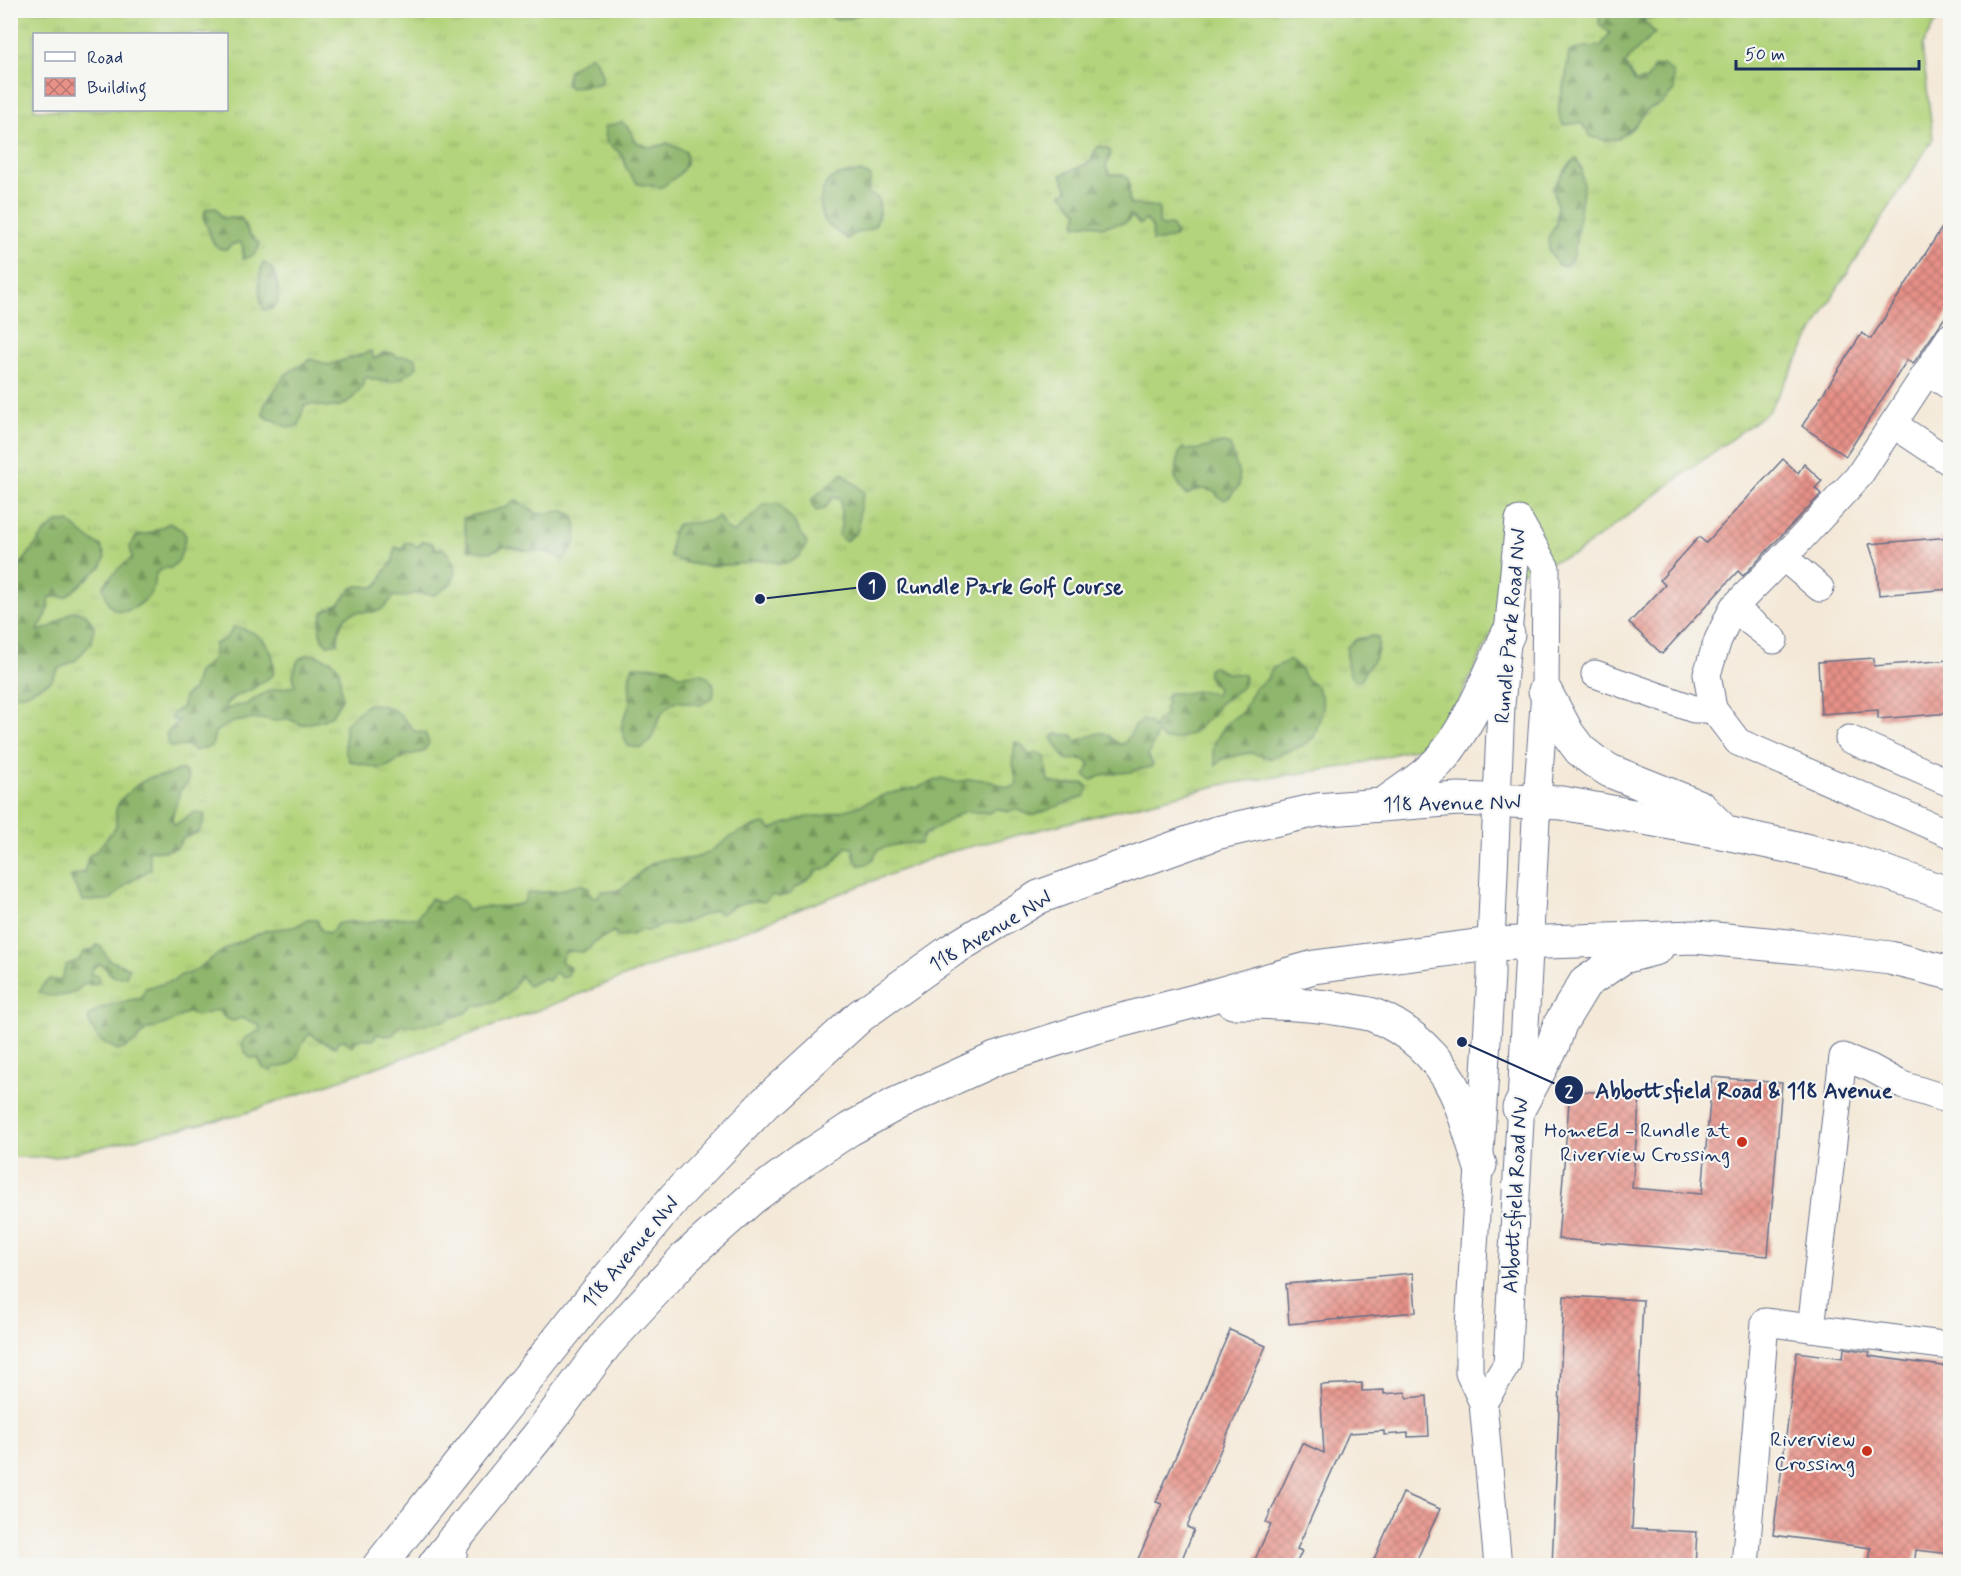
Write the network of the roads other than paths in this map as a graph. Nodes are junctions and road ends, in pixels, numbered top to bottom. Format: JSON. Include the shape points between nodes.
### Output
{"nodes":[{"id":1,"x":1950,"y":337,"type":"edge"},
{"id":2,"x":1928,"y":372,"type":"junction"},
{"id":3,"x":1950,"y":386,"type":"edge"},
{"id":4,"x":1893,"y":424,"type":"junction"},
{"id":5,"x":1950,"y":462,"type":"edge"},
{"id":6,"x":1783,"y":557,"type":"junction"},
{"id":7,"x":1820,"y":588,"type":"dead end"},
{"id":8,"x":1733,"y":608,"type":"junction"},
{"id":9,"x":1508,"y":634,"type":"junction"},
{"id":10,"x":1774,"y":640,"type":"dead end"},
{"id":11,"x":1595,"y":674,"type":"dead end"},
{"id":12,"x":1545,"y":691,"type":"junction"},
{"id":13,"x":1713,"y":709,"type":"junction"},
{"id":14,"x":1850,"y":739,"type":"dead end"},
{"id":15,"x":1950,"y":783,"type":"edge"},
{"id":16,"x":1497,"y":801,"type":"junction"},
{"id":17,"x":1537,"y":801,"type":"junction"},
{"id":18,"x":1384,"y":804,"type":"junction"},
{"id":19,"x":1726,"y":833,"type":"junction"},
{"id":20,"x":1950,"y":834,"type":"edge"},
{"id":21,"x":1950,"y":894,"type":"edge"},
{"id":22,"x":1695,"y":937,"type":"junction"},
{"id":23,"x":1530,"y":942,"type":"junction"},
{"id":24,"x":1491,"y":944,"type":"junction"},
{"id":25,"x":1950,"y":973,"type":"edge"},
{"id":26,"x":1195,"y":1001,"type":"junction"},
{"id":27,"x":1950,"y":1100,"type":"edge"},
{"id":28,"x":1519,"y":1108,"type":"junction"},
{"id":29,"x":1480,"y":1165,"type":"junction"},
{"id":30,"x":1811,"y":1328,"type":"junction"},
{"id":31,"x":1950,"y":1347,"type":"edge"},
{"id":32,"x":1483,"y":1402,"type":"junction"},
{"id":33,"x":445,"y":1558,"type":"edge"},
{"id":34,"x":380,"y":1566,"type":"edge"},
{"id":35,"x":1498,"y":1566,"type":"edge"},
{"id":36,"x":1745,"y":1566,"type":"edge"}],
"edges":[{"from":1,"to":2,"type":"street"},
{"from":2,"to":3,"type":"street"},
{"from":2,"to":4,"type":"street"},
{"from":4,"to":5,"type":"street"},
{"from":4,"to":6,"type":"street","via":[[1858,477]]},
{"from":6,"to":7,"type":"street"},
{"from":6,"to":8,"type":"street"},
{"from":8,"to":10,"type":"street"},
{"from":8,"to":13,"type":"street","via":[[1707,674]]},
{"from":9,"to":12,"type":"street","name":"Rundle Park Road NW","via":[[1519,520],[1546,568]]},
{"from":9,"to":16,"type":"street","name":"Rundle Park Road NW"},
{"from":9,"to":18,"type":"main road","via":[[1448,751]]},
{"from":11,"to":13,"type":"street","via":[[1694,709]]},
{"from":12,"to":17,"type":"street","name":"Rundle Park Road NW"},
{"from":12,"to":19,"type":"main road","via":[[1568,734],[1594,761],[1700,807]]},
{"from":13,"to":20,"type":"street","via":[[1738,741]]},
{"from":14,"to":15,"type":"street"},
{"from":16,"to":17,"type":"main road","name":"118 Avenue NW"},
{"from":16,"to":18,"type":"main road","name":"118 Avenue NW","via":[[1458,799]]},
{"from":16,"to":24,"type":"street","name":"Abbottsfield Road NW"},
{"from":17,"to":19,"type":"main road","name":"118 Avenue NW"},
{"from":17,"to":23,"type":"street","name":"Abbottsfield Road NW"},
{"from":18,"to":34,"type":"main road","name":"118 Avenue NW","via":[[1317,810],[1216,833],[1039,897],[952,950],[860,1016],[765,1103],[675,1197]]},
{"from":19,"to":21,"type":"main road","name":"118 Avenue NW","via":[[1854,862]]},
{"from":22,"to":23,"type":"main road","name":"118 Avenue NW"},
{"from":22,"to":25,"type":"main road","name":"118 Avenue NW","via":[[1890,958]]},
{"from":22,"to":28,"type":"main road","via":[[1623,957],[1585,983]]},
{"from":23,"to":24,"type":"main road","name":"118 Avenue NW"},
{"from":23,"to":28,"type":"street","name":"Abbottsfield Road NW"},
{"from":24,"to":26,"type":"main road","name":"118 Avenue NW","via":[[1314,967]]},
{"from":24,"to":29,"type":"street","name":"Abbottsfield Road NW"},
{"from":26,"to":29,"type":"main road","via":[[1332,1007],[1372,1015],[1400,1029],[1440,1065],[1455,1092]]},
{"from":26,"to":33,"type":"main road","name":"118 Avenue NW","via":[[995,1059],[849,1129],[752,1198],[685,1258],[606,1344]]},
{"from":27,"to":30,"type":"street","via":[[1902,1085],[1843,1057]]},
{"from":28,"to":32,"type":"street","name":"Abbottsfield Road NW","via":[[1507,1364]]},
{"from":29,"to":32,"type":"street","name":"Abbottsfield Road NW","via":[[1469,1326],[1470,1373]]},
{"from":30,"to":31,"type":"street"},
{"from":30,"to":36,"type":"street","via":[[1765,1322]]},
{"from":32,"to":35,"type":"street","name":"Abbottsfield Road NW"}]}
